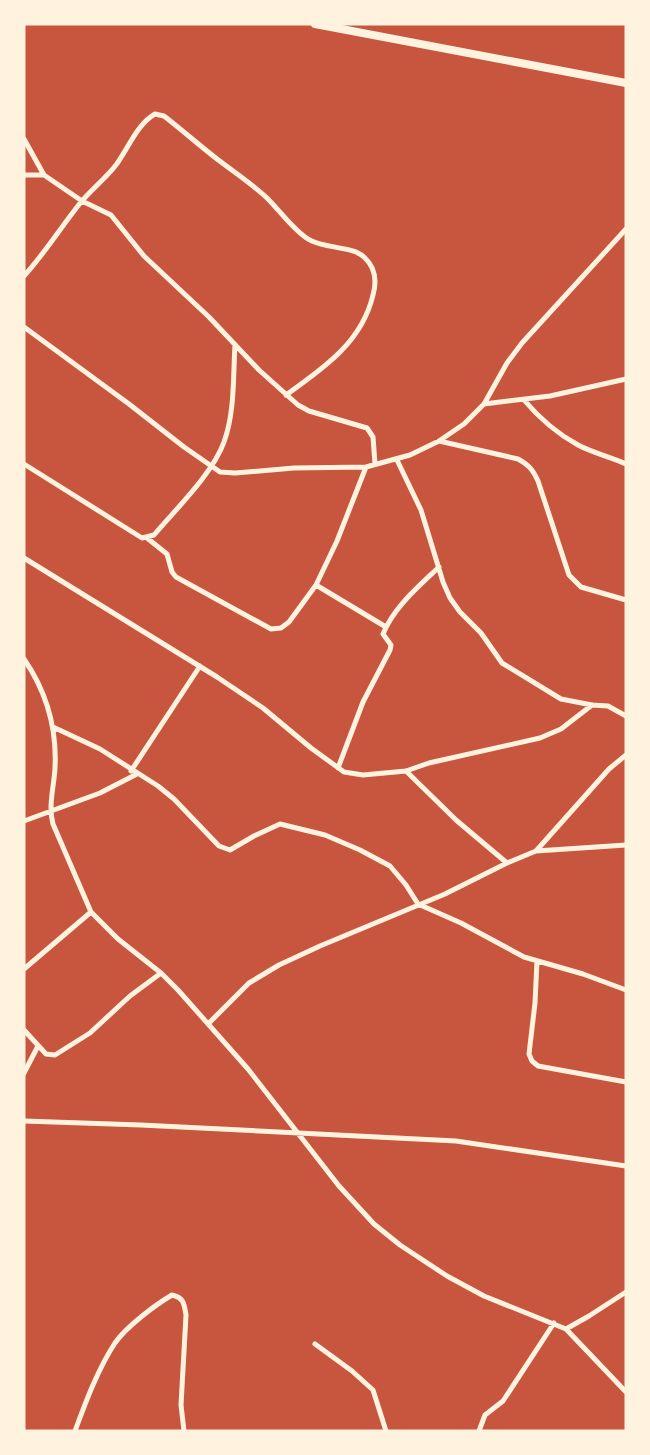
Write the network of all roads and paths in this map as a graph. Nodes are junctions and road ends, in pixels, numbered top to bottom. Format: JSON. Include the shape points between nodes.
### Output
{"nodes":[{"id":1,"x":315,"y":24,"type":"edge"},
{"id":2,"x":626,"y":83,"type":"edge"},
{"id":3,"x":24,"y":139,"type":"edge"},
{"id":4,"x":44,"y":175,"type":"junction"},
{"id":5,"x":24,"y":176,"type":"edge"},
{"id":6,"x":82,"y":201,"type":"junction"},
{"id":7,"x":626,"y":229,"type":"edge"},
{"id":8,"x":24,"y":276,"type":"edge"},
{"id":9,"x":24,"y":327,"type":"edge"},
{"id":10,"x":235,"y":345,"type":"junction"},
{"id":11,"x":626,"y":379,"type":"edge"},
{"id":12,"x":286,"y":395,"type":"junction"},
{"id":13,"x":524,"y":400,"type":"junction"},
{"id":14,"x":484,"y":404,"type":"junction"},
{"id":15,"x":439,"y":441,"type":"junction"},
{"id":16,"x":398,"y":460,"type":"junction"},
{"id":17,"x":24,"y":464,"type":"edge"},
{"id":18,"x":375,"y":464,"type":"junction"},
{"id":19,"x":626,"y":464,"type":"edge"},
{"id":20,"x":212,"y":466,"type":"junction"},
{"id":21,"x":366,"y":466,"type":"junction"},
{"id":22,"x":147,"y":538,"type":"junction"},
{"id":23,"x":24,"y":558,"type":"edge"},
{"id":24,"x":439,"y":567,"type":"junction"},
{"id":25,"x":316,"y":585,"type":"junction"},
{"id":26,"x":626,"y":600,"type":"edge"},
{"id":27,"x":386,"y":627,"type":"junction"},
{"id":28,"x":24,"y":659,"type":"edge"},
{"id":29,"x":200,"y":666,"type":"junction"},
{"id":30,"x":592,"y":705,"type":"junction"},
{"id":31,"x":626,"y":716,"type":"edge"},
{"id":32,"x":54,"y":727,"type":"junction"},
{"id":33,"x":626,"y":755,"type":"edge"},
{"id":34,"x":338,"y":768,"type":"junction"},
{"id":35,"x":406,"y":771,"type":"junction"},
{"id":36,"x":134,"y":772,"type":"junction"},
{"id":37,"x":50,"y":811,"type":"junction"},
{"id":38,"x":24,"y":821,"type":"edge"},
{"id":39,"x":626,"y":845,"type":"edge"},
{"id":40,"x":536,"y":851,"type":"junction"},
{"id":41,"x":507,"y":862,"type":"junction"},
{"id":42,"x":418,"y":904,"type":"junction"},
{"id":43,"x":91,"y":912,"type":"junction"},
{"id":44,"x":537,"y":961,"type":"junction"},
{"id":45,"x":24,"y":969,"type":"edge"},
{"id":46,"x":161,"y":973,"type":"junction"},
{"id":47,"x":626,"y":990,"type":"edge"},
{"id":48,"x":208,"y":1024,"type":"junction"},
{"id":49,"x":24,"y":1030,"type":"edge"},
{"id":50,"x":38,"y":1046,"type":"junction"},
{"id":51,"x":24,"y":1074,"type":"edge"},
{"id":52,"x":626,"y":1082,"type":"edge"},
{"id":53,"x":24,"y":1121,"type":"edge"},
{"id":54,"x":298,"y":1134,"type":"junction"},
{"id":55,"x":626,"y":1166,"type":"edge"},
{"id":56,"x":626,"y":1292,"type":"edge"},
{"id":57,"x":554,"y":1323,"type":"junction"},
{"id":58,"x":566,"y":1329,"type":"junction"},
{"id":59,"x":315,"y":1344,"type":"dead end"},
{"id":60,"x":626,"y":1392,"type":"edge"},
{"id":61,"x":75,"y":1431,"type":"edge"},
{"id":62,"x":184,"y":1431,"type":"edge"},
{"id":63,"x":386,"y":1431,"type":"edge"},
{"id":64,"x":479,"y":1431,"type":"edge"}],
"edges":[{"from":1,"to":2,"type":"main road"},
{"from":3,"to":4,"type":"street"},
{"from":4,"to":5,"type":"street"},
{"from":4,"to":6,"type":"street"},
{"from":6,"to":8,"type":"street"},
{"from":6,"to":10,"type":"street","via":[[111,214],[144,256]]},
{"from":6,"to":12,"type":"street","via":[[118,162],[147,118],[155,114],[164,116],[245,179],[306,238],[362,255],[376,277],[371,306],[360,331],[317,373]]},
{"from":7,"to":14,"type":"street","via":[[522,344]]},
{"from":9,"to":20,"type":"street"},
{"from":10,"to":12,"type":"street"},
{"from":10,"to":20,"type":"street","via":[[230,418]]},
{"from":11,"to":13,"type":"street"},
{"from":12,"to":18,"type":"street","via":[[309,411],[367,428],[373,437]]},
{"from":13,"to":14,"type":"street"},
{"from":13,"to":19,"type":"street","via":[[556,432]]},
{"from":14,"to":15,"type":"street"},
{"from":15,"to":16,"type":"street"},
{"from":15,"to":26,"type":"street","via":[[518,459],[532,469],[569,575],[581,587]]},
{"from":16,"to":18,"type":"street"},
{"from":16,"to":24,"type":"street","via":[[421,510]]},
{"from":17,"to":22,"type":"street"},
{"from":18,"to":21,"type":"street"},
{"from":20,"to":21,"type":"street","via":[[220,472],[235,473]]},
{"from":20,"to":22,"type":"street","via":[[154,535]]},
{"from":21,"to":25,"type":"street"},
{"from":22,"to":25,"type":"street","via":[[168,554],[176,577],[271,629],[289,622]]},
{"from":23,"to":29,"type":"street"},
{"from":24,"to":27,"type":"street","via":[[408,597]]},
{"from":24,"to":30,"type":"street","via":[[450,598],[502,663],[561,699]]},
{"from":25,"to":27,"type":"street"},
{"from":27,"to":34,"type":"street","via":[[383,634],[390,650],[363,702]]},
{"from":28,"to":32,"type":"street","via":[[45,699]]},
{"from":29,"to":34,"type":"street","via":[[262,708]]},
{"from":29,"to":36,"type":"street"},
{"from":30,"to":31,"type":"street","via":[[608,706]]},
{"from":30,"to":35,"type":"street","via":[[561,729],[540,738]]},
{"from":32,"to":36,"type":"street","via":[[100,749]]},
{"from":32,"to":37,"type":"street"},
{"from":33,"to":40,"type":"street"},
{"from":34,"to":35,"type":"street","via":[[363,776]]},
{"from":35,"to":41,"type":"street"},
{"from":36,"to":37,"type":"street","via":[[100,793]]},
{"from":36,"to":42,"type":"street","via":[[158,786],[224,849],[230,850],[280,824],[325,835],[390,866]]},
{"from":37,"to":38,"type":"street"},
{"from":37,"to":43,"type":"street"},
{"from":39,"to":40,"type":"street"},
{"from":40,"to":41,"type":"street"},
{"from":41,"to":42,"type":"street"},
{"from":42,"to":44,"type":"street"},
{"from":42,"to":48,"type":"street","via":[[279,965],[249,983]]},
{"from":43,"to":45,"type":"street"},
{"from":43,"to":46,"type":"street"},
{"from":44,"to":47,"type":"street"},
{"from":44,"to":52,"type":"street","via":[[529,1054],[532,1061],[538,1066]]},
{"from":46,"to":48,"type":"street"},
{"from":46,"to":50,"type":"street","via":[[63,1052],[46,1054]]},
{"from":48,"to":54,"type":"street"},
{"from":49,"to":50,"type":"street"},
{"from":50,"to":51,"type":"street"},
{"from":53,"to":54,"type":"street"},
{"from":54,"to":55,"type":"street","via":[[456,1141]]},
{"from":54,"to":57,"type":"street","via":[[374,1224],[400,1245],[484,1296]]},
{"from":56,"to":58,"type":"street"},
{"from":57,"to":58,"type":"street"},
{"from":57,"to":64,"type":"street","via":[[502,1401],[485,1415]]},
{"from":58,"to":60,"type":"street"},
{"from":59,"to":63,"type":"street","via":[[373,1390]]},
{"from":61,"to":62,"type":"street","via":[[116,1340],[172,1295],[184,1301],[186,1315],[181,1405]]}]}
